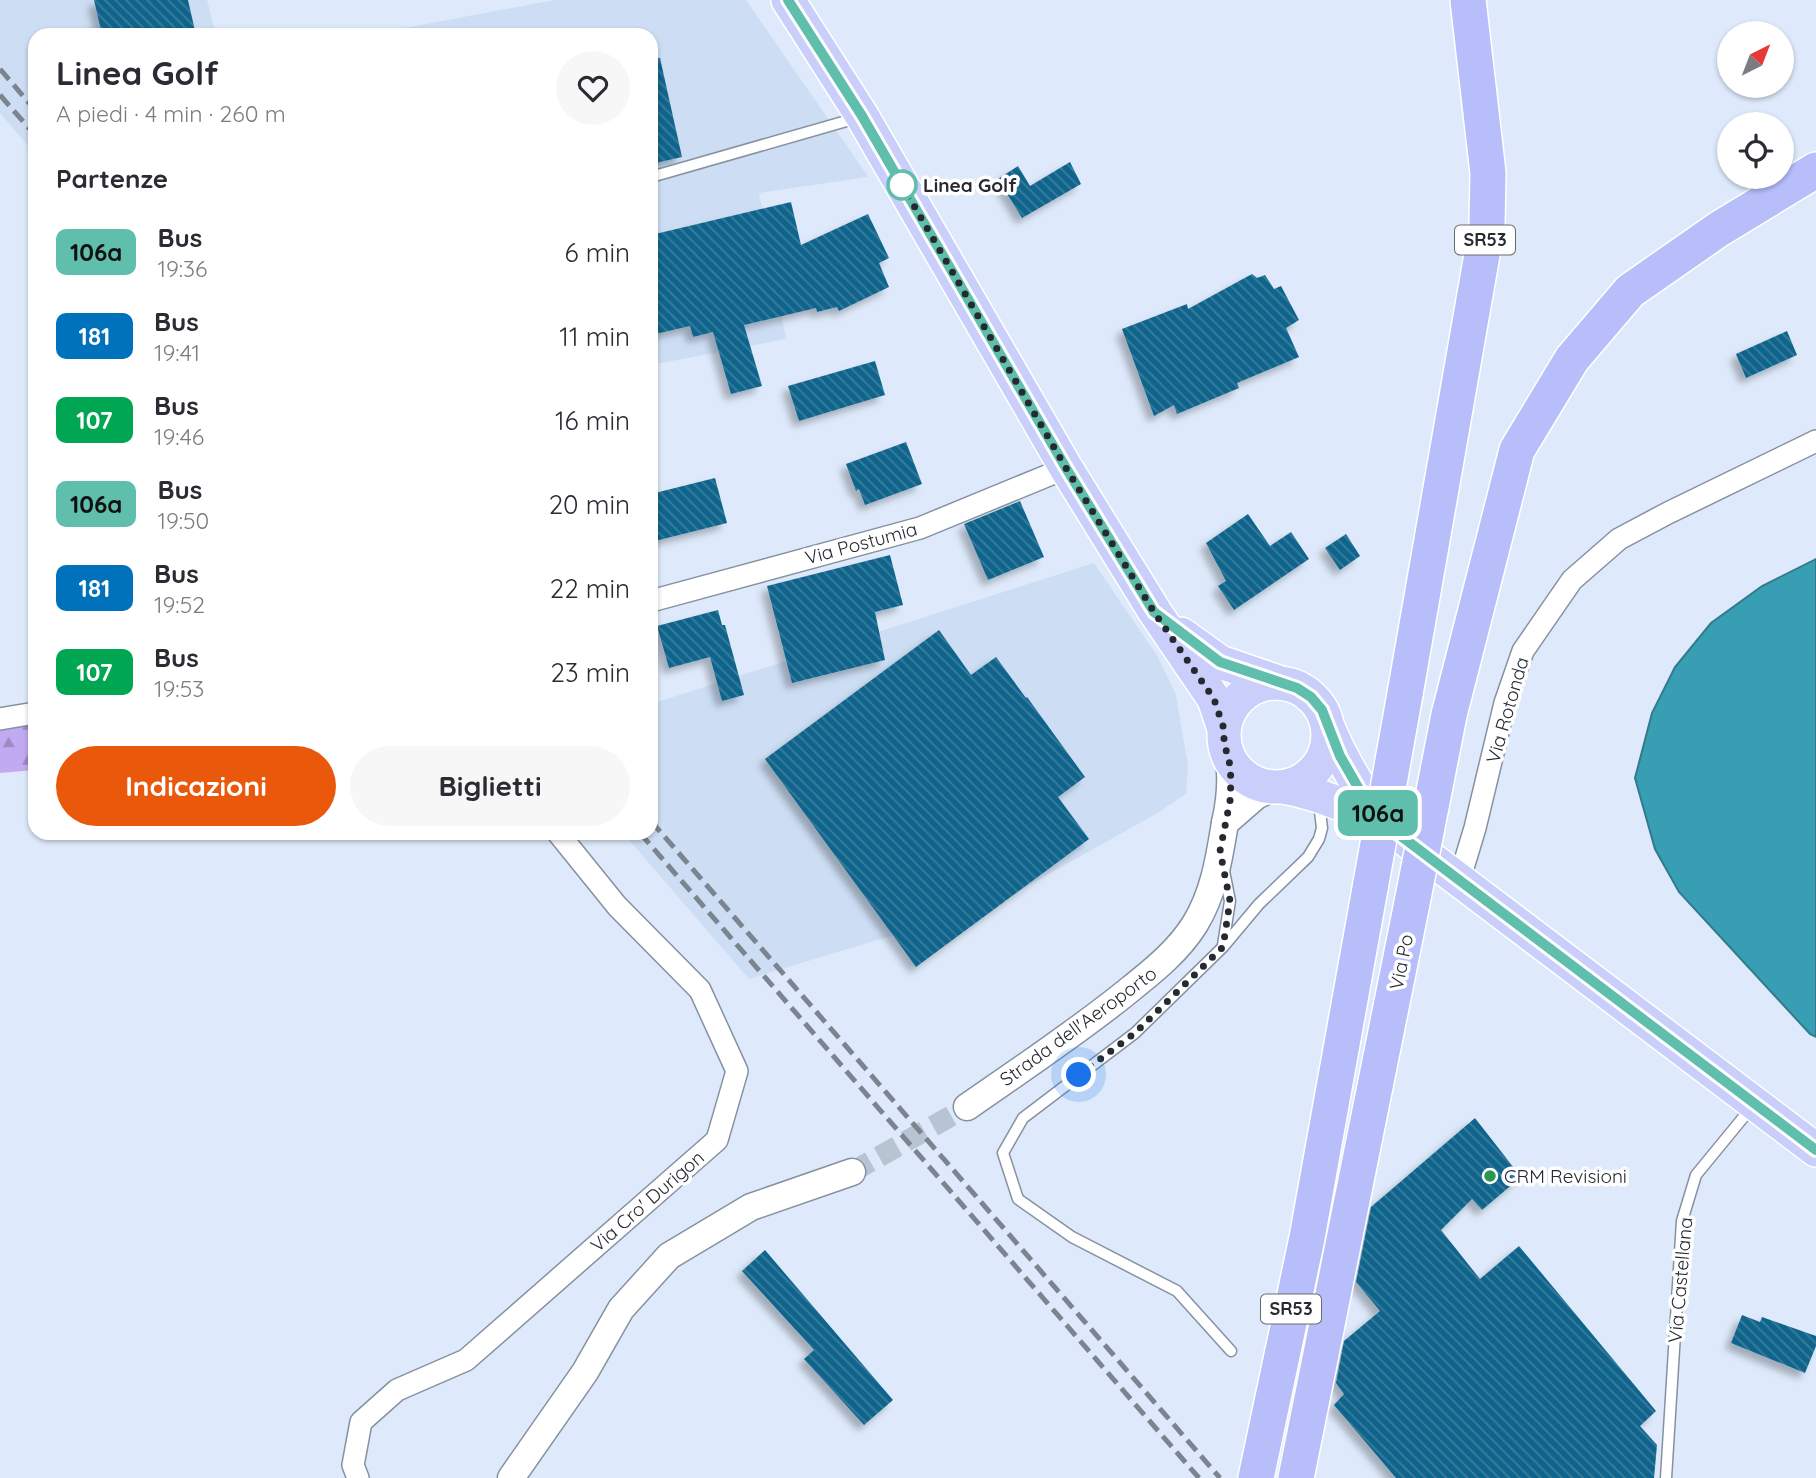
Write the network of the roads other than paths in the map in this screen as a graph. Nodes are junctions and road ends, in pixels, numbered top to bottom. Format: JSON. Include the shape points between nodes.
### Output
{"nodes":[{"id":1,"x":788,"y":0,"type":"edge"},
{"id":2,"x":1468,"y":0,"type":"edge"},
{"id":3,"x":862,"y":116,"type":"junction"},
{"id":4,"x":1816,"y":170,"type":"edge"},
{"id":5,"x":658,"y":175,"type":"edge"},
{"id":6,"x":1816,"y":441,"type":"edge"},
{"id":7,"x":1066,"y":468,"type":"junction"},
{"id":8,"x":658,"y":599,"type":"edge"},
{"id":9,"x":1154,"y":612,"type":"junction"},
{"id":10,"x":1281,"y":683,"type":"junction"},
{"id":11,"x":28,"y":714,"type":"edge"},
{"id":12,"x":0,"y":719,"type":"edge"},
{"id":13,"x":1327,"y":725,"type":"junction"},
{"id":14,"x":1226,"y":744,"type":"junction"},
{"id":15,"x":1289,"y":789,"type":"junction"},
{"id":16,"x":1224,"y":823,"type":"junction"},
{"id":17,"x":1389,"y":827,"type":"junction"},
{"id":18,"x":564,"y":840,"type":"edge"},
{"id":19,"x":1220,"y":851,"type":"junction"},
{"id":20,"x":1459,"y":881,"type":"junction"},
{"id":21,"x":1223,"y":947,"type":"junction"},
{"id":22,"x":1754,"y":1104,"type":"junction"},
{"id":23,"x":967,"y":1107,"type":"tunnel mouth"},
{"id":24,"x":1816,"y":1150,"type":"edge"},
{"id":25,"x":852,"y":1172,"type":"tunnel mouth"},
{"id":26,"x":1231,"y":1351,"type":"dead end"},
{"id":27,"x":358,"y":1478,"type":"edge"},
{"id":28,"x":511,"y":1478,"type":"edge"},
{"id":29,"x":1256,"y":1478,"type":"edge"},
{"id":30,"x":1296,"y":1478,"type":"edge"},
{"id":31,"x":1666,"y":1478,"type":"edge"}],
"edges":[{"from":1,"to":3,"type":"main road"},
{"from":2,"to":29,"type":"highway","number":"SR53","bridge":true,"via":[[1488,173],[1487,226],[1307,1238]]},
{"from":3,"to":5,"type":"lane"},
{"from":3,"to":7,"type":"main road"},
{"from":4,"to":30,"type":"highway","name":"Via Po","number":"SR53","bridge":true,"via":[[1719,229],[1630,292],[1572,359],[1517,450],[1450,715]]},
{"from":6,"to":20,"type":"street","name":"Via Rotonda","via":[[1619,539],[1572,580],[1523,651]]},
{"from":7,"to":8,"type":"street","name":"Via Postumia","via":[[920,528]]},
{"from":7,"to":9,"type":"main road"},
{"from":9,"to":10,"type":"main road","via":[[1220,662]]},
{"from":9,"to":14,"type":"main road","via":[[1214,699]]},
{"from":10,"to":13,"type":"main road","via":[[1311,697]]},
{"from":10,"to":14,"type":"main road","via":[[1249,690],[1236,701],[1228,713]]},
{"from":11,"to":12,"type":"street"},
{"from":13,"to":15,"type":"main road","via":[[1323,758],[1314,771]]},
{"from":13,"to":17,"type":"main road","via":[[1359,789]]},
{"from":14,"to":15,"type":"main road","via":[[1237,771],[1250,781]]},
{"from":14,"to":16,"type":"street","name":"Strada dell'Aeroporto","via":[[1230,801]]},
{"from":15,"to":16,"type":"street","via":[[1243,805]]},
{"from":15,"to":17,"type":"main road","via":[[1345,804]]},
{"from":15,"to":21,"type":"lane","via":[[1319,803],[1319,839],[1308,858],[1259,904]]},
{"from":16,"to":19,"type":"street","name":"Strada dell'Aeroporto"},
{"from":17,"to":20,"type":"main road"},
{"from":18,"to":27,"type":"street","name":"Via Cro' Durigon","via":[[617,906],[700,990],[737,1070],[717,1140],[466,1360],[397,1390],[361,1422],[353,1465]]},
{"from":19,"to":21,"type":"lane","via":[[1230,901]]},
{"from":19,"to":23,"type":"street","name":"Strada dell'Aeroporto","via":[[1206,904],[1194,926],[1159,967]]},
{"from":20,"to":22,"type":"main road"},
{"from":21,"to":26,"type":"lane","via":[[1135,1033],[1023,1118],[1003,1153],[1018,1199],[1072,1237],[1177,1291]]},
{"from":22,"to":24,"type":"main road"},
{"from":22,"to":31,"type":"lane","name":"Via Castellana","via":[[1696,1175],[1682,1222]]},
{"from":25,"to":28,"type":"street","via":[[751,1207],[669,1256],[621,1309],[585,1372]]}]}
